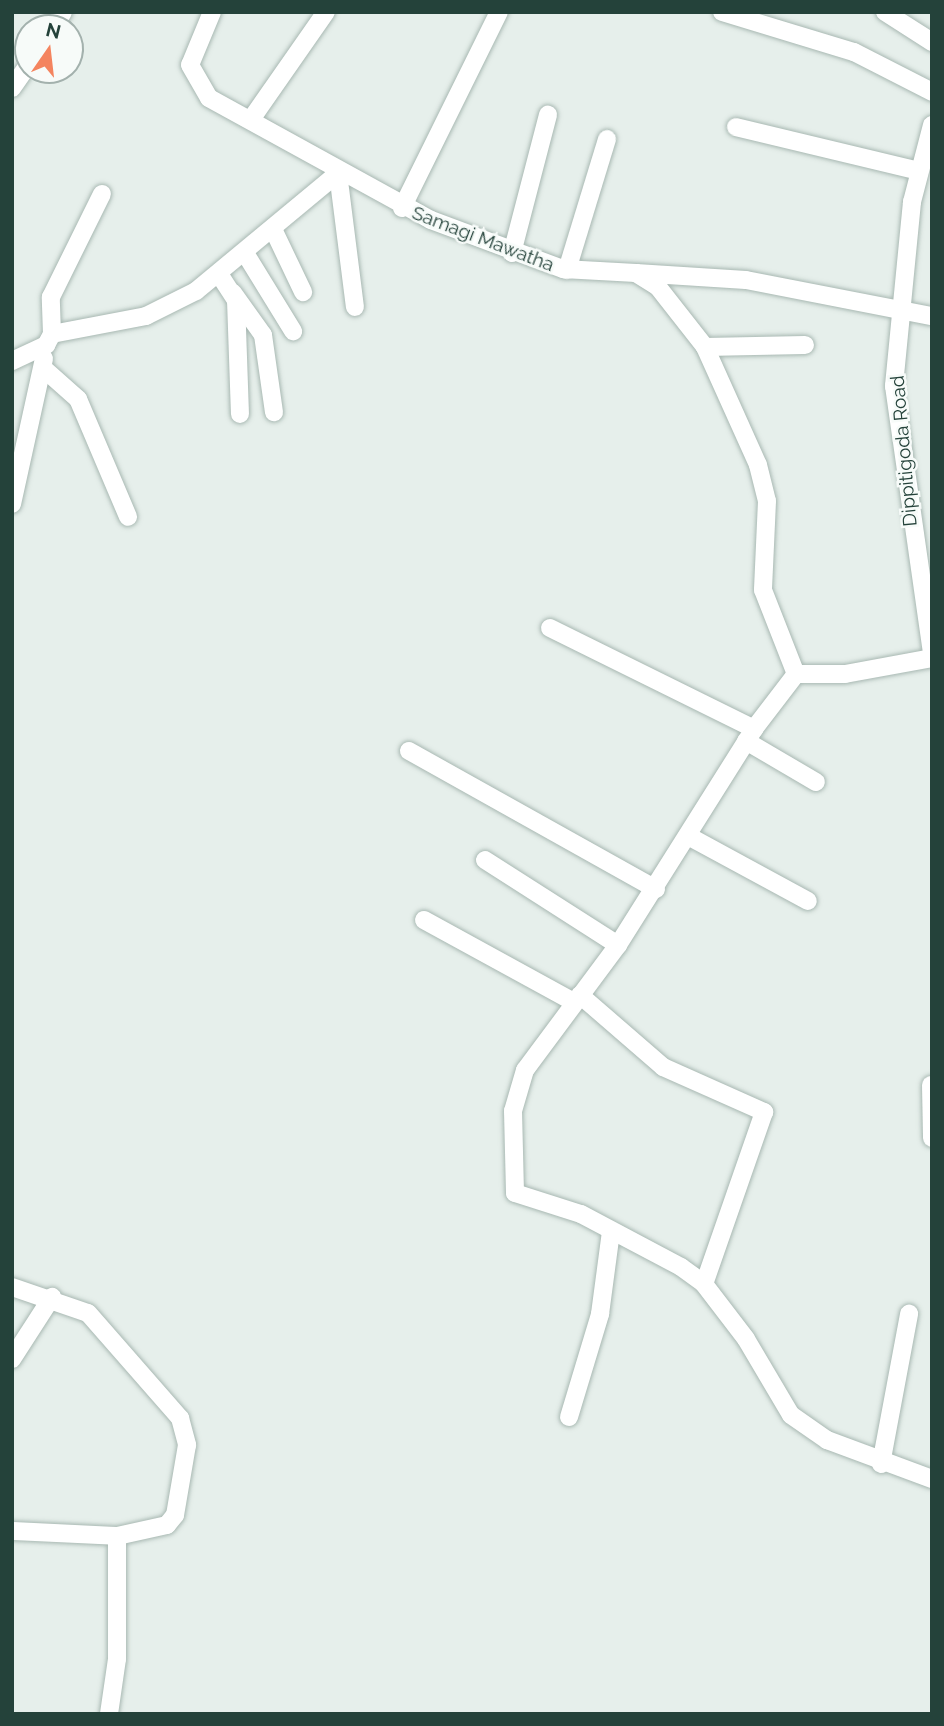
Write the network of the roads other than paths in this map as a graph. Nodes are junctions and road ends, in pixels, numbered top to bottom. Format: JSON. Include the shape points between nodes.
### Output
{"nodes":[{"id":1,"x":212,"y":12,"type":"edge"},
{"id":2,"x":326,"y":12,"type":"edge"},
{"id":3,"x":499,"y":12,"type":"edge"},
{"id":4,"x":722,"y":12,"type":"edge"},
{"id":5,"x":885,"y":12,"type":"edge"},
{"id":6,"x":932,"y":42,"type":"edge"},
{"id":7,"x":932,"y":92,"type":"edge"},
{"id":8,"x":548,"y":115,"type":"dead end"},
{"id":9,"x":252,"y":118,"type":"junction"},
{"id":10,"x":932,"y":125,"type":"edge"},
{"id":11,"x":736,"y":127,"type":"dead end"},
{"id":12,"x":607,"y":139,"type":"dead end"},
{"id":13,"x":919,"y":171,"type":"junction"},
{"id":14,"x":338,"y":173,"type":"junction"},
{"id":15,"x":102,"y":194,"type":"dead end"},
{"id":16,"x":402,"y":208,"type":"junction"},
{"id":17,"x":273,"y":229,"type":"junction"},
{"id":18,"x":245,"y":253,"type":"junction"},
{"id":19,"x":512,"y":253,"type":"junction"},
{"id":20,"x":566,"y":270,"type":"junction"},
{"id":21,"x":636,"y":273,"type":"junction"},
{"id":22,"x":219,"y":274,"type":"junction"},
{"id":23,"x":303,"y":292,"type":"dead end"},
{"id":24,"x":233,"y":293,"type":"junction"},
{"id":25,"x":901,"y":306,"type":"junction"},
{"id":26,"x":355,"y":307,"type":"dead end"},
{"id":27,"x":932,"y":316,"type":"edge"},
{"id":28,"x":293,"y":331,"type":"dead end"},
{"id":29,"x":49,"y":340,"type":"junction"},
{"id":30,"x":805,"y":345,"type":"dead end"},
{"id":31,"x":705,"y":347,"type":"junction"},
{"id":32,"x":12,"y":361,"type":"edge"},
{"id":33,"x":43,"y":368,"type":"junction"},
{"id":34,"x":274,"y":412,"type":"dead end"},
{"id":35,"x":240,"y":414,"type":"dead end"},
{"id":36,"x":12,"y":504,"type":"edge"},
{"id":37,"x":128,"y":517,"type":"dead end"},
{"id":38,"x":924,"y":569,"type":"edge"},
{"id":39,"x":550,"y":628,"type":"dead end"},
{"id":40,"x":932,"y":653,"type":"edge"},
{"id":41,"x":932,"y":658,"type":"edge"},
{"id":42,"x":796,"y":674,"type":"junction"},
{"id":43,"x":750,"y":735,"type":"junction"},
{"id":44,"x":409,"y":751,"type":"dead end"},
{"id":45,"x":816,"y":782,"type":"dead end"},
{"id":46,"x":690,"y":837,"type":"junction"},
{"id":47,"x":485,"y":860,"type":"dead end"},
{"id":48,"x":656,"y":889,"type":"junction"},
{"id":49,"x":807,"y":901,"type":"dead end"},
{"id":50,"x":424,"y":920,"type":"dead end"},
{"id":51,"x":618,"y":945,"type":"junction"},
{"id":52,"x":577,"y":998,"type":"junction"},
{"id":53,"x":931,"y":1085,"type":"edge"},
{"id":54,"x":932,"y":1138,"type":"edge"},
{"id":55,"x":611,"y":1232,"type":"junction"},
{"id":56,"x":704,"y":1284,"type":"junction"},
{"id":57,"x":12,"y":1287,"type":"edge"},
{"id":58,"x":52,"y":1297,"type":"junction"},
{"id":59,"x":909,"y":1314,"type":"dead end"},
{"id":60,"x":12,"y":1359,"type":"edge"},
{"id":61,"x":569,"y":1417,"type":"dead end"},
{"id":62,"x":881,"y":1464,"type":"junction"},
{"id":63,"x":932,"y":1479,"type":"edge"},
{"id":64,"x":12,"y":1531,"type":"edge"},
{"id":65,"x":117,"y":1536,"type":"junction"},
{"id":66,"x":109,"y":1714,"type":"edge"}],
"edges":[{"from":1,"to":9,"type":"street","name":"Samagi Mawatha","via":[[190,65],[196,83],[209,97]]},
{"from":2,"to":9,"type":"street"},
{"from":3,"to":16,"type":"street"},
{"from":4,"to":7,"type":"street","via":[[854,52]]},
{"from":5,"to":6,"type":"street"},
{"from":8,"to":19,"type":"street"},
{"from":9,"to":14,"type":"street","name":"Samagi Mawatha","via":[[333,162]]},
{"from":10,"to":13,"type":"street","name":"Dippitigoda Road"},
{"from":11,"to":13,"type":"street"},
{"from":12,"to":20,"type":"street"},
{"from":13,"to":25,"type":"street","name":"Dippitigoda Road"},
{"from":14,"to":16,"type":"street","name":"Samagi Mawatha"},
{"from":14,"to":17,"type":"street"},
{"from":14,"to":26,"type":"street"},
{"from":15,"to":29,"type":"street","via":[[51,297]]},
{"from":16,"to":19,"type":"street","name":"Samagi Mawatha"},
{"from":17,"to":18,"type":"street"},
{"from":17,"to":23,"type":"street"},
{"from":18,"to":22,"type":"street"},
{"from":18,"to":28,"type":"street"},
{"from":19,"to":20,"type":"street","name":"Samagi Mawatha"},
{"from":20,"to":21,"type":"street","name":"Samagi Mawatha"},
{"from":21,"to":25,"type":"street","name":"Samagi Mawatha","via":[[746,280]]},
{"from":21,"to":31,"type":"street","via":[[657,287]]},
{"from":22,"to":24,"type":"street"},
{"from":22,"to":29,"type":"street","via":[[146,316]]},
{"from":24,"to":34,"type":"street","via":[[249,307],[263,335]]},
{"from":24,"to":35,"type":"street"},
{"from":25,"to":27,"type":"street","name":"Samagi Mawatha"},
{"from":25,"to":38,"type":"street","name":"Dippitigoda Road","via":[[894,386]]},
{"from":29,"to":32,"type":"street"},
{"from":29,"to":33,"type":"street"},
{"from":30,"to":31,"type":"street"},
{"from":31,"to":42,"type":"street","via":[[758,465],[767,501],[763,590]]},
{"from":33,"to":36,"type":"street"},
{"from":33,"to":37,"type":"street","via":[[78,399]]},
{"from":38,"to":40,"type":"street","name":"Dippitigoda Road"},
{"from":39,"to":43,"type":"street"},
{"from":41,"to":42,"type":"street","via":[[845,674]]},
{"from":42,"to":43,"type":"street"},
{"from":43,"to":45,"type":"street"},
{"from":43,"to":46,"type":"street"},
{"from":44,"to":48,"type":"street"},
{"from":46,"to":48,"type":"street"},
{"from":46,"to":49,"type":"street"},
{"from":47,"to":51,"type":"street"},
{"from":48,"to":51,"type":"street"},
{"from":50,"to":52,"type":"street"},
{"from":51,"to":52,"type":"street"},
{"from":52,"to":55,"type":"street","via":[[525,1070],[513,1111],[515,1193],[581,1214]]},
{"from":52,"to":56,"type":"street","via":[[663,1067],[764,1112]]},
{"from":53,"to":54,"type":"street"},
{"from":55,"to":56,"type":"street","via":[[628,1236]]},
{"from":55,"to":61,"type":"street","via":[[600,1314]]},
{"from":56,"to":62,"type":"street","via":[[792,1415]]},
{"from":57,"to":58,"type":"street"},
{"from":58,"to":60,"type":"street"},
{"from":58,"to":65,"type":"street","via":[[88,1312],[180,1418],[187,1445],[175,1515],[167,1525]]},
{"from":59,"to":62,"type":"street"},
{"from":62,"to":63,"type":"street"},
{"from":64,"to":65,"type":"street"},
{"from":65,"to":66,"type":"street","via":[[117,1659]]}]}
